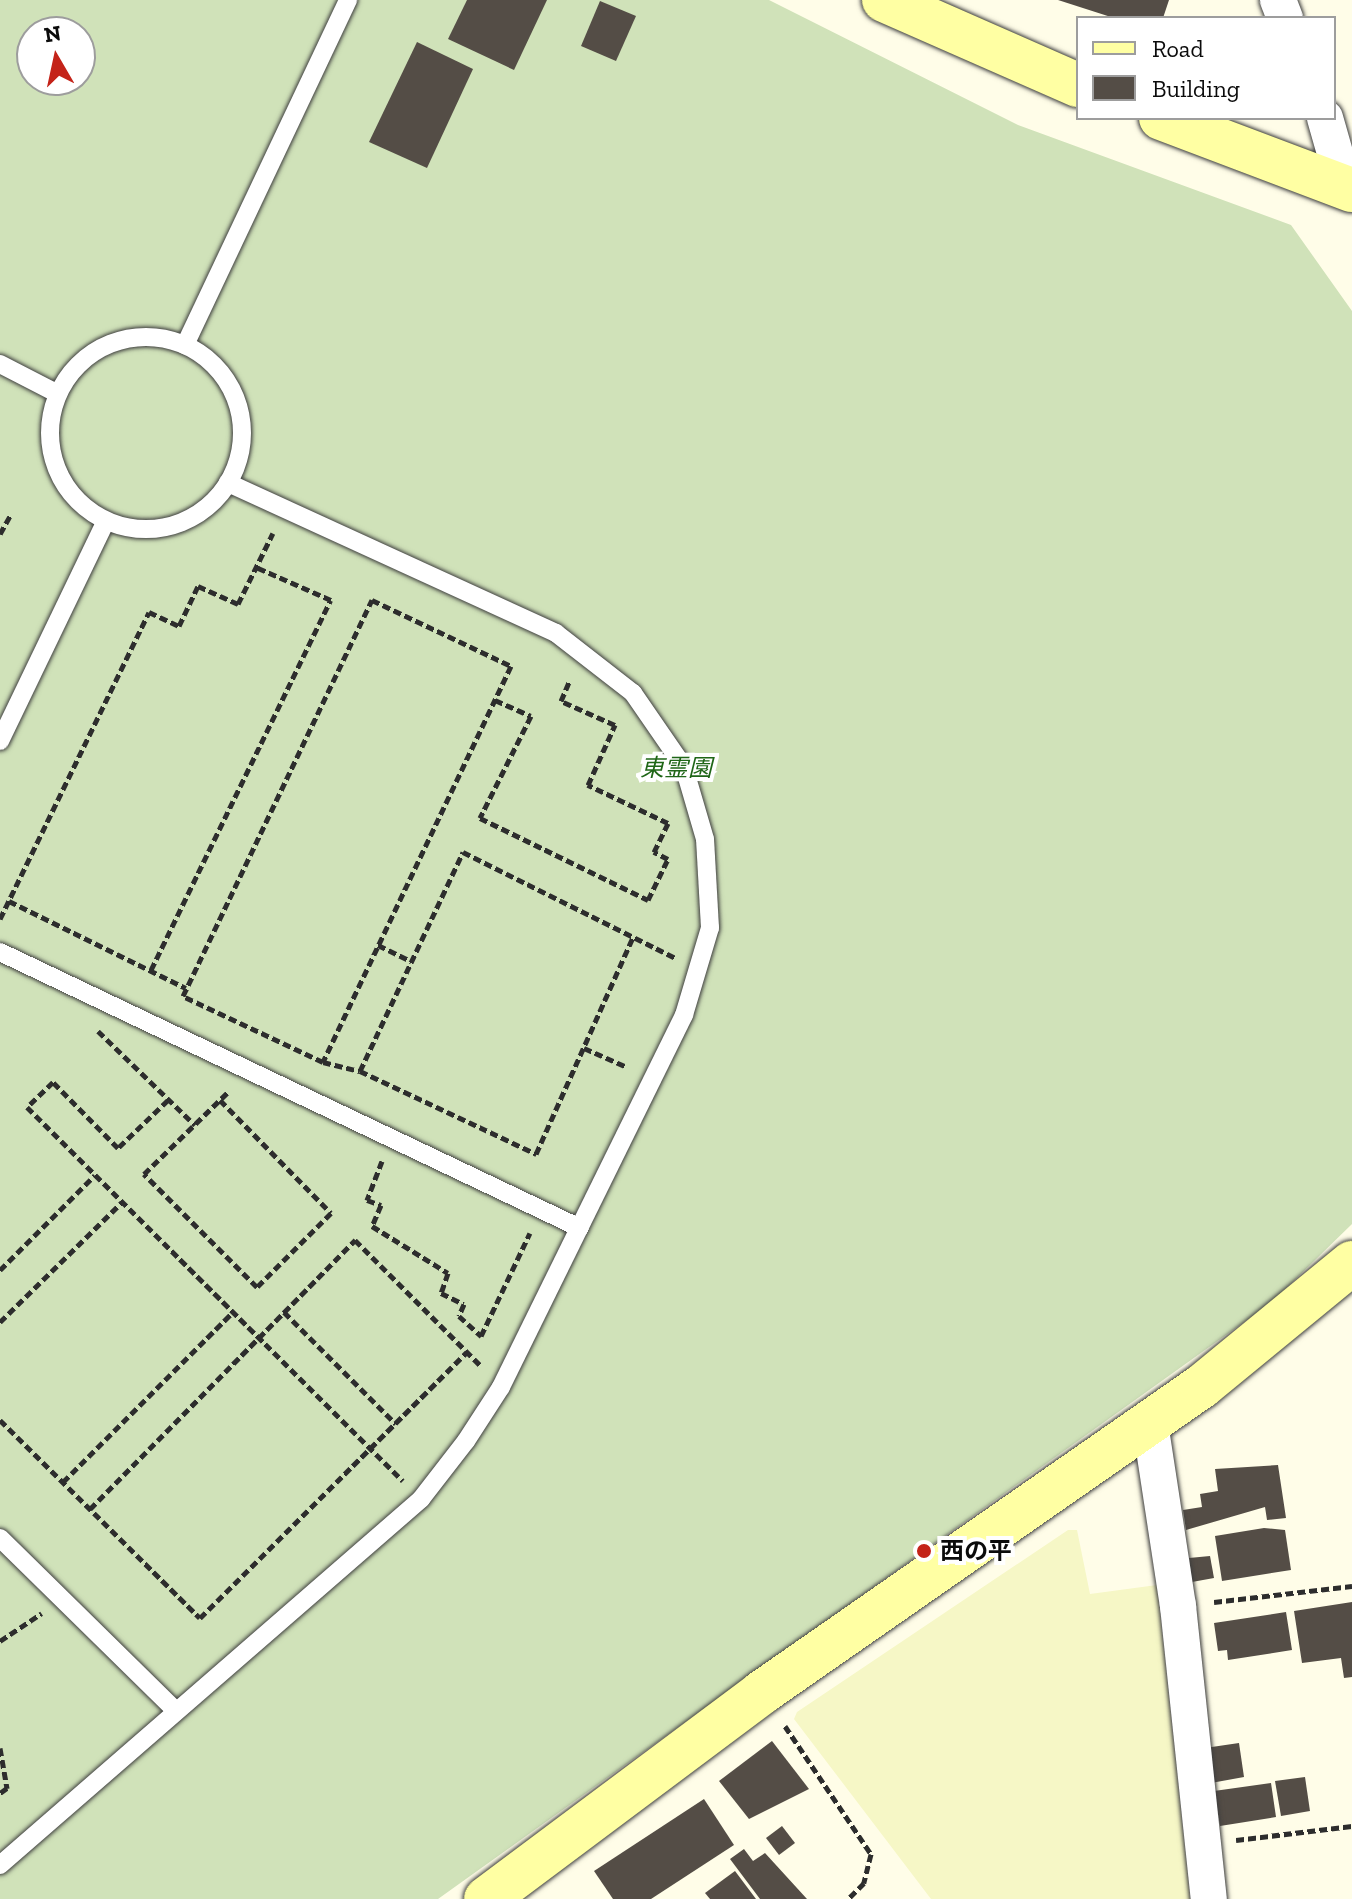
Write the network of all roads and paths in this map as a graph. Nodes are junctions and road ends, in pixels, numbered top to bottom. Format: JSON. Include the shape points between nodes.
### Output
{"nodes":[{"id":1,"x":348,"y":0,"type":"edge"},
{"id":2,"x":884,"y":0,"type":"edge"},
{"id":3,"x":1076,"y":84,"type":"edge"},
{"id":4,"x":1166,"y":120,"type":"edge"},
{"id":5,"x":1326,"y":120,"type":"edge"},
{"id":6,"x":1349,"y":189,"type":"edge"},
{"id":7,"x":185,"y":345,"type":"junction"},
{"id":8,"x":0,"y":364,"type":"edge"},
{"id":9,"x":58,"y":394,"type":"junction"},
{"id":10,"x":228,"y":483,"type":"junction"},
{"id":11,"x":284,"y":509,"type":"junction"},
{"id":12,"x":10,"y":516,"type":"dead end"},
{"id":13,"x":106,"y":521,"type":"junction"},
{"id":14,"x":0,"y":534,"type":"edge"},
{"id":15,"x":256,"y":567,"type":"junction"},
{"id":16,"x":582,"y":653,"type":"junction"},
{"id":17,"x":495,"y":700,"type":"junction"},
{"id":18,"x":0,"y":741,"type":"edge"},
{"id":19,"x":9,"y":901,"type":"junction"},
{"id":20,"x":0,"y":919,"type":"edge"},
{"id":21,"x":634,"y":937,"type":"junction"},
{"id":22,"x":378,"y":945,"type":"junction"},
{"id":23,"x":0,"y":952,"type":"edge"},
{"id":24,"x":411,"y":961,"type":"junction"},
{"id":25,"x":698,"y":969,"type":"junction"},
{"id":26,"x":151,"y":970,"type":"junction"},
{"id":27,"x":186,"y":988,"type":"junction"},
{"id":28,"x":91,"y":1024,"type":"dead end"},
{"id":29,"x":584,"y":1048,"type":"junction"},
{"id":30,"x":323,"y":1062,"type":"junction"},
{"id":31,"x":249,"y":1071,"type":"junction"},
{"id":32,"x":360,"y":1071,"type":"junction"},
{"id":33,"x":653,"y":1079,"type":"junction"},
{"id":34,"x":168,"y":1100,"type":"junction"},
{"id":35,"x":220,"y":1100,"type":"junction"},
{"id":36,"x":195,"y":1125,"type":"junction"},
{"id":37,"x":391,"y":1138,"type":"junction"},
{"id":38,"x":95,"y":1175,"type":"junction"},
{"id":39,"x":122,"y":1202,"type":"junction"},
{"id":40,"x":541,"y":1209,"type":"junction"},
{"id":41,"x":580,"y":1228,"type":"junction"},
{"id":42,"x":1352,"y":1263,"type":"edge"},
{"id":43,"x":0,"y":1270,"type":"edge"},
{"id":44,"x":233,"y":1312,"type":"junction"},
{"id":45,"x":284,"y":1312,"type":"junction"},
{"id":46,"x":0,"y":1322,"type":"edge"},
{"id":47,"x":259,"y":1338,"type":"junction"},
{"id":48,"x":467,"y":1352,"type":"junction"},
{"id":49,"x":501,"y":1387,"type":"junction"},
{"id":50,"x":0,"y":1420,"type":"edge"},
{"id":51,"x":1150,"y":1423,"type":"junction"},
{"id":52,"x":396,"y":1424,"type":"junction"},
{"id":53,"x":371,"y":1449,"type":"junction"},
{"id":54,"x":63,"y":1482,"type":"junction"},
{"id":55,"x":421,"y":1499,"type":"junction"},
{"id":56,"x":90,"y":1509,"type":"junction"},
{"id":57,"x":0,"y":1538,"type":"edge"},
{"id":58,"x":1352,"y":1586,"type":"edge"},
{"id":59,"x":61,"y":1598,"type":"junction"},
{"id":60,"x":1178,"y":1606,"type":"junction"},
{"id":61,"x":0,"y":1641,"type":"edge"},
{"id":62,"x":761,"y":1693,"type":"junction"},
{"id":63,"x":176,"y":1711,"type":"junction"},
{"id":64,"x":0,"y":1748,"type":"edge"},
{"id":65,"x":0,"y":1793,"type":"edge"},
{"id":66,"x":1352,"y":1826,"type":"edge"},
{"id":67,"x":1204,"y":1844,"type":"junction"},
{"id":68,"x":0,"y":1865,"type":"edge"},
{"id":69,"x":486,"y":1899,"type":"edge"},
{"id":70,"x":848,"y":1899,"type":"edge"},
{"id":71,"x":1209,"y":1899,"type":"edge"}],
"edges":[{"from":1,"to":7,"type":"lane"},
{"from":2,"to":3,"type":"street"},
{"from":4,"to":6,"type":"street"},
{"from":5,"to":6,"type":"street"},
{"from":7,"to":9,"type":"lane","via":[[117,341],[77,365]]},
{"from":7,"to":10,"type":"lane","via":[[222,374],[241,416],[242,439]]},
{"from":8,"to":9,"type":"lane"},
{"from":9,"to":13,"type":"lane","via":[[49,427],[57,473],[86,509]]},
{"from":10,"to":11,"type":"lane"},
{"from":10,"to":13,"type":"lane","via":[[174,525],[140,529]]},
{"from":11,"to":15,"type":"path"},
{"from":11,"to":16,"type":"lane","via":[[556,633]]},
{"from":12,"to":14,"type":"path"},
{"from":13,"to":18,"type":"lane"},
{"from":15,"to":19,"type":"path","via":[[238,604],[198,586],[179,626],[149,612]]},
{"from":15,"to":26,"type":"path","via":[[331,600]]},
{"from":16,"to":17,"type":"path","via":[[561,701],[615,725],[588,785],[668,823],[654,852],[668,859],[648,900],[480,818],[531,716]]},
{"from":16,"to":25,"type":"lane","via":[[633,693],[684,767],[705,839],[710,928]]},
{"from":17,"to":22,"type":"path"},
{"from":17,"to":27,"type":"path","via":[[511,666],[372,600]]},
{"from":19,"to":20,"type":"path"},
{"from":19,"to":26,"type":"path"},
{"from":21,"to":24,"type":"path","via":[[463,852]]},
{"from":21,"to":25,"type":"path"},
{"from":21,"to":29,"type":"path"},
{"from":22,"to":24,"type":"path"},
{"from":22,"to":30,"type":"path"},
{"from":23,"to":31,"type":"lane"},
{"from":24,"to":32,"type":"path"},
{"from":25,"to":33,"type":"lane"},
{"from":26,"to":27,"type":"path"},
{"from":27,"to":30,"type":"path","via":[[183,996]]},
{"from":28,"to":34,"type":"path"},
{"from":29,"to":32,"type":"path","via":[[536,1154]]},
{"from":29,"to":33,"type":"path"},
{"from":30,"to":32,"type":"path"},
{"from":31,"to":35,"type":"path"},
{"from":31,"to":37,"type":"lane"},
{"from":33,"to":41,"type":"lane"},
{"from":34,"to":36,"type":"path"},
{"from":34,"to":38,"type":"path","via":[[118,1148],[53,1082],[27,1107]]},
{"from":35,"to":36,"type":"path"},
{"from":35,"to":36,"type":"path","via":[[331,1213],[257,1287],[144,1174]]},
{"from":37,"to":40,"type":"lane"},
{"from":37,"to":40,"type":"path","via":[[367,1200],[381,1205],[372,1226],[448,1273],[441,1293],[464,1304],[459,1316],[481,1336]]},
{"from":38,"to":39,"type":"path"},
{"from":38,"to":43,"type":"path"},
{"from":39,"to":44,"type":"path"},
{"from":39,"to":46,"type":"path"},
{"from":40,"to":41,"type":"lane"},
{"from":41,"to":49,"type":"lane"},
{"from":42,"to":51,"type":"street"},
{"from":44,"to":47,"type":"path"},
{"from":44,"to":54,"type":"path"},
{"from":45,"to":47,"type":"path"},
{"from":45,"to":48,"type":"path","via":[[355,1240]]},
{"from":45,"to":52,"type":"path"},
{"from":47,"to":53,"type":"path"},
{"from":47,"to":56,"type":"path"},
{"from":48,"to":49,"type":"path"},
{"from":48,"to":52,"type":"path"},
{"from":49,"to":55,"type":"lane"},
{"from":50,"to":54,"type":"path"},
{"from":51,"to":60,"type":"street"},
{"from":51,"to":62,"type":"street"},
{"from":52,"to":53,"type":"path"},
{"from":53,"to":55,"type":"path"},
{"from":53,"to":56,"type":"path","via":[[200,1618]]},
{"from":54,"to":56,"type":"path"},
{"from":55,"to":63,"type":"lane"},
{"from":57,"to":59,"type":"lane"},
{"from":58,"to":60,"type":"path"},
{"from":59,"to":61,"type":"path"},
{"from":59,"to":63,"type":"lane"},
{"from":60,"to":67,"type":"street"},
{"from":62,"to":69,"type":"street"},
{"from":62,"to":70,"type":"path","via":[[863,1835],[871,1869]]},
{"from":63,"to":68,"type":"lane"},
{"from":64,"to":65,"type":"path","via":[[7,1788]]},
{"from":66,"to":67,"type":"path"},
{"from":67,"to":71,"type":"street"}]}
